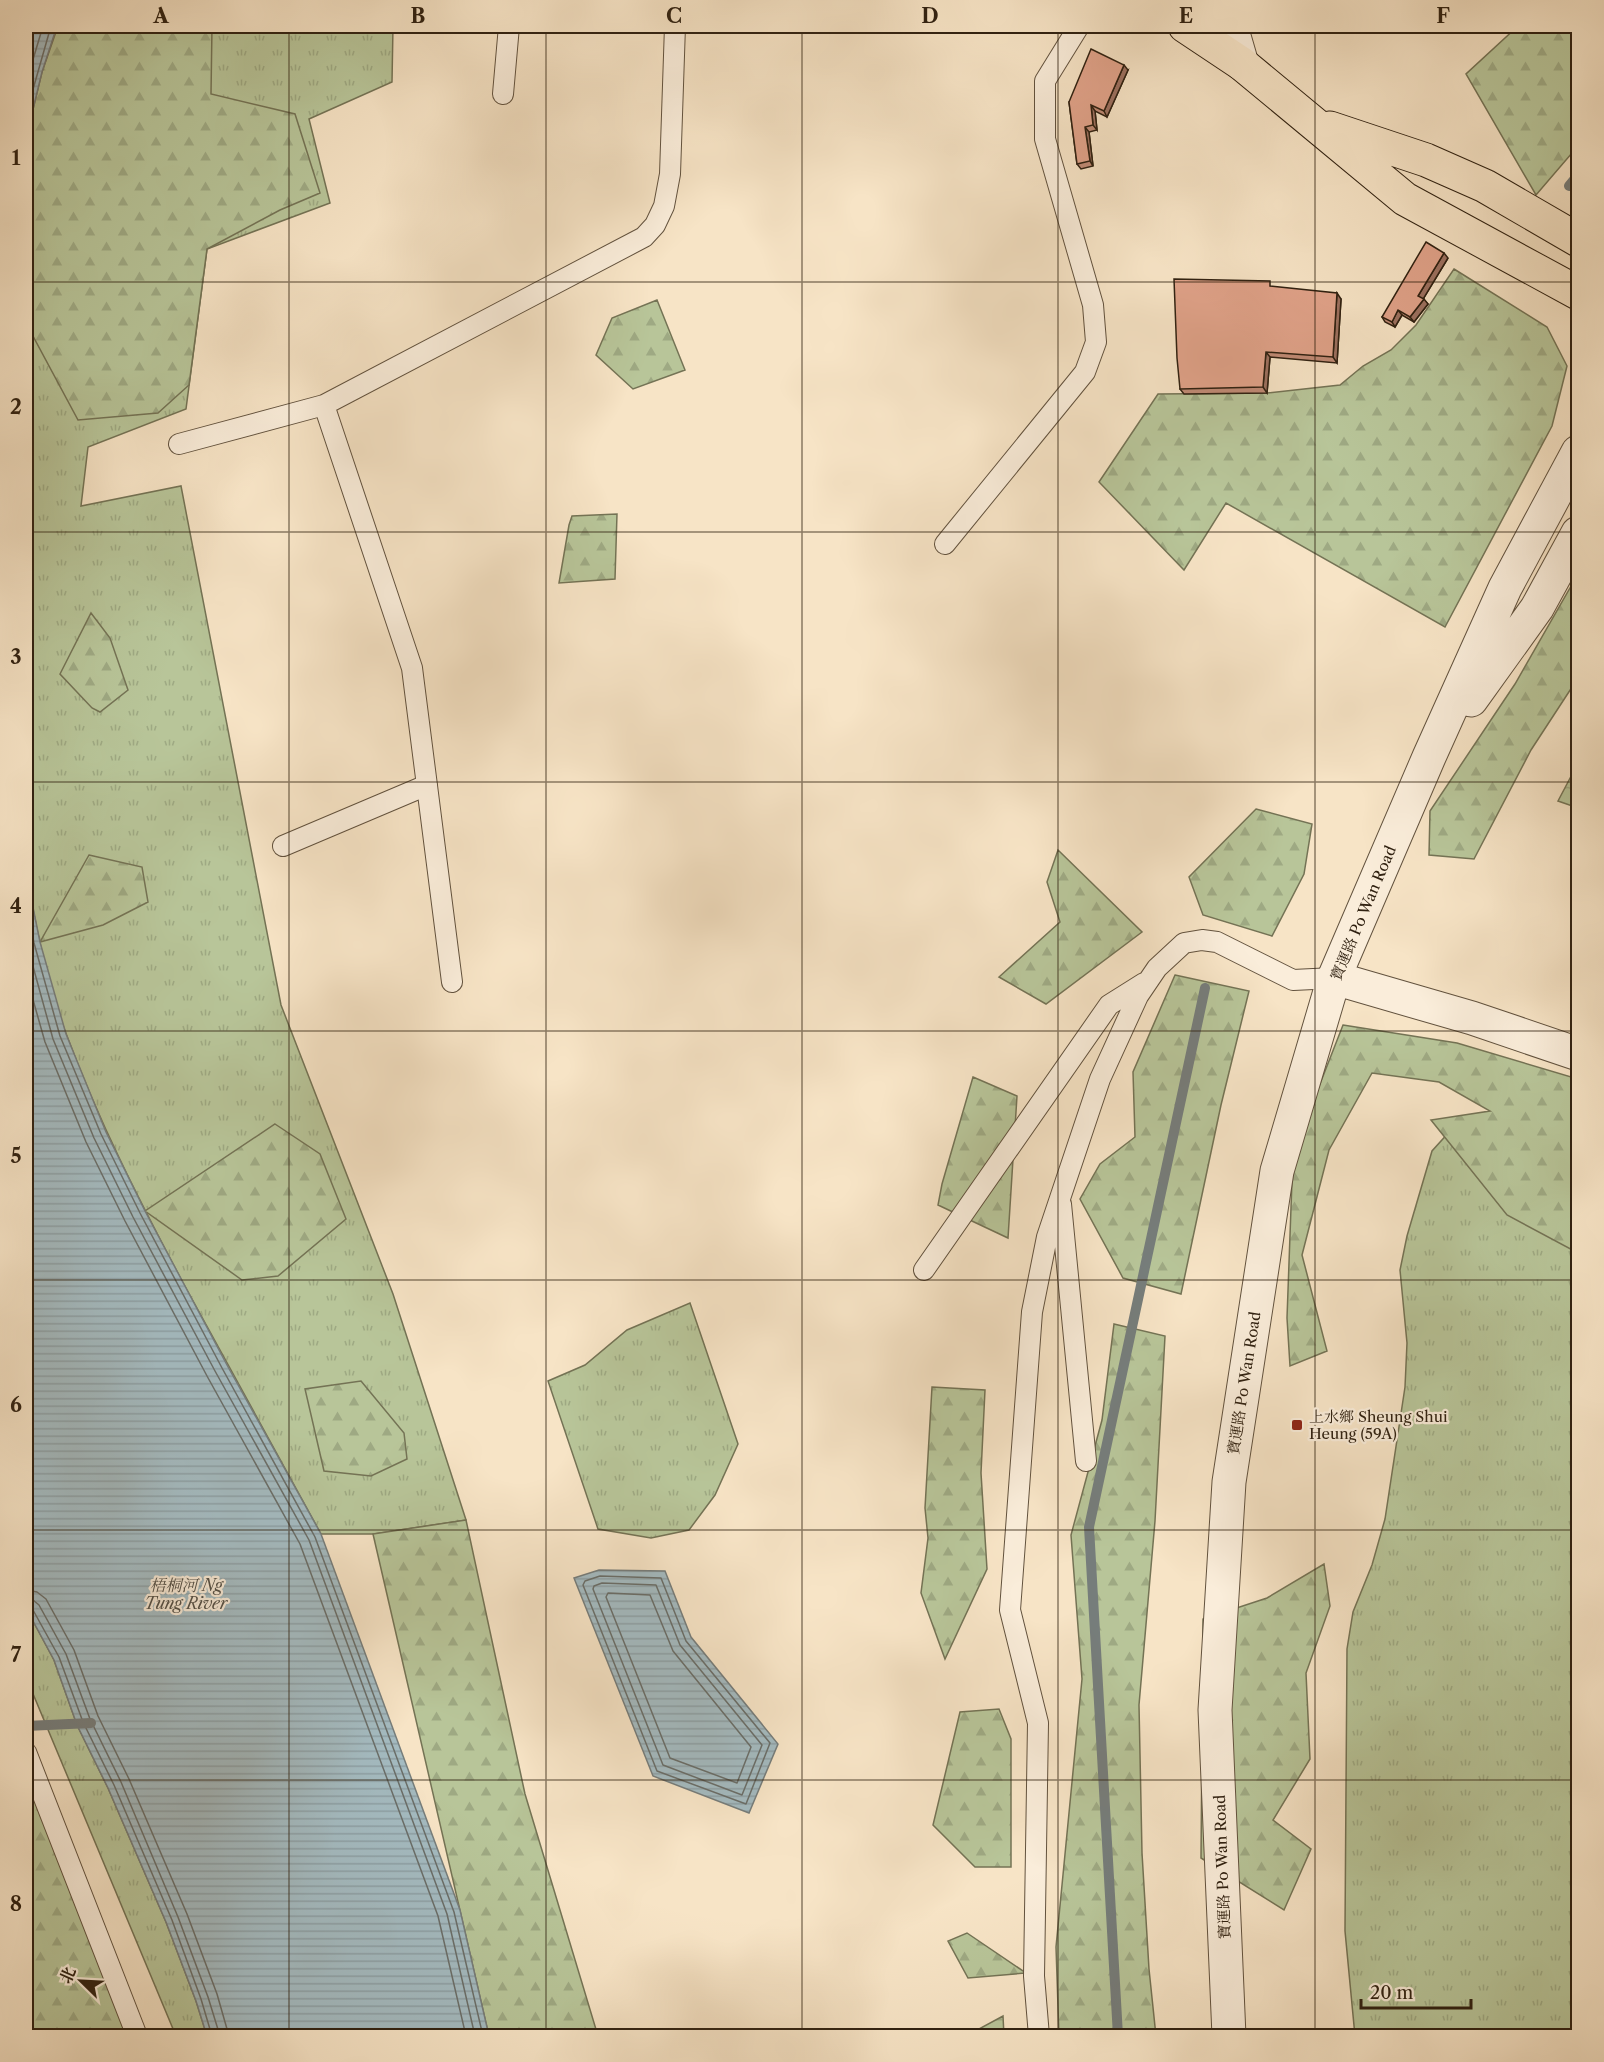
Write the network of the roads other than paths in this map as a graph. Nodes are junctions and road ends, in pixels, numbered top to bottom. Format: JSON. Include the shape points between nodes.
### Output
{"nodes":[{"id":1,"x":509,"y":26,"type":"edge"},
{"id":2,"x":675,"y":26,"type":"edge"},
{"id":3,"x":1079,"y":26,"type":"edge"},
{"id":4,"x":1185,"y":26,"type":"edge"},
{"id":5,"x":1231,"y":26,"type":"edge"},
{"id":6,"x":1242,"y":64,"type":"junction"},
{"id":7,"x":502,"y":94,"type":"dead end"},
{"id":8,"x":1311,"y":121,"type":"junction"},
{"id":9,"x":1578,"y":240,"type":"edge"},
{"id":10,"x":1578,"y":293,"type":"edge"},
{"id":11,"x":324,"y":405,"type":"junction"},
{"id":12,"x":179,"y":444,"type":"dead end"},
{"id":13,"x":1578,"y":452,"type":"edge"},
{"id":14,"x":1578,"y":533,"type":"edge"},
{"id":15,"x":945,"y":544,"type":"dead end"},
{"id":16,"x":1429,"y":757,"type":"junction"},
{"id":17,"x":427,"y":785,"type":"junction"},
{"id":18,"x":283,"y":846,"type":"dead end"},
{"id":19,"x":1334,"y":978,"type":"junction"},
{"id":20,"x":1149,"y":980,"type":"junction"},
{"id":21,"x":452,"y":982,"type":"dead end"},
{"id":22,"x":1578,"y":1054,"type":"edge"},
{"id":23,"x":1060,"y":1195,"type":"junction"},
{"id":24,"x":924,"y":1270,"type":"dead end"},
{"id":25,"x":1086,"y":1461,"type":"dead end"},
{"id":26,"x":26,"y":1752,"type":"edge"},
{"id":27,"x":137,"y":2037,"type":"edge"},
{"id":28,"x":1039,"y":2037,"type":"edge"},
{"id":29,"x":1229,"y":2037,"type":"edge"}],
"edges":[{"from":1,"to":7,"type":"lane"},
{"from":2,"to":11,"type":"lane","via":[[670,174],[664,206],[644,237]]},
{"from":3,"to":15,"type":"lane","via":[[1045,81],[1045,139],[1093,305],[1096,342],[1085,372]]},
{"from":4,"to":6,"type":"main road"},
{"from":5,"to":6,"type":"street"},
{"from":6,"to":8,"type":"main road"},
{"from":8,"to":9,"type":"main road","via":[[1426,160],[1485,186]]},
{"from":8,"to":10,"type":"main road","via":[[1405,199]]},
{"from":11,"to":12,"type":"lane"},
{"from":11,"to":17,"type":"lane","via":[[412,668]]},
{"from":13,"to":16,"type":"street","name":"寶運路 Po Wan Road","via":[[1505,588]]},
{"from":14,"to":16,"type":"street","name":"寶運路 Po Wan Road","via":[[1537,608]]},
{"from":16,"to":19,"type":"street","name":"寶運路 Po Wan Road"},
{"from":17,"to":18,"type":"lane"},
{"from":17,"to":21,"type":"lane"},
{"from":19,"to":20,"type":"lane","via":[[1293,980],[1217,942],[1202,940],[1184,943]]},
{"from":19,"to":22,"type":"street","via":[[1472,1017]]},
{"from":19,"to":29,"type":"street","name":"寶運路 Po Wan Road","via":[[1277,1172],[1229,1482],[1215,1710]]},
{"from":20,"to":23,"type":"lane","via":[[1137,996],[1100,1079]]},
{"from":20,"to":24,"type":"lane","via":[[1109,1005]]},
{"from":23,"to":25,"type":"lane"},
{"from":23,"to":28,"type":"lane","via":[[1032,1312],[1010,1610],[1038,1723],[1034,1977]]},
{"from":26,"to":27,"type":"lane"}]}
